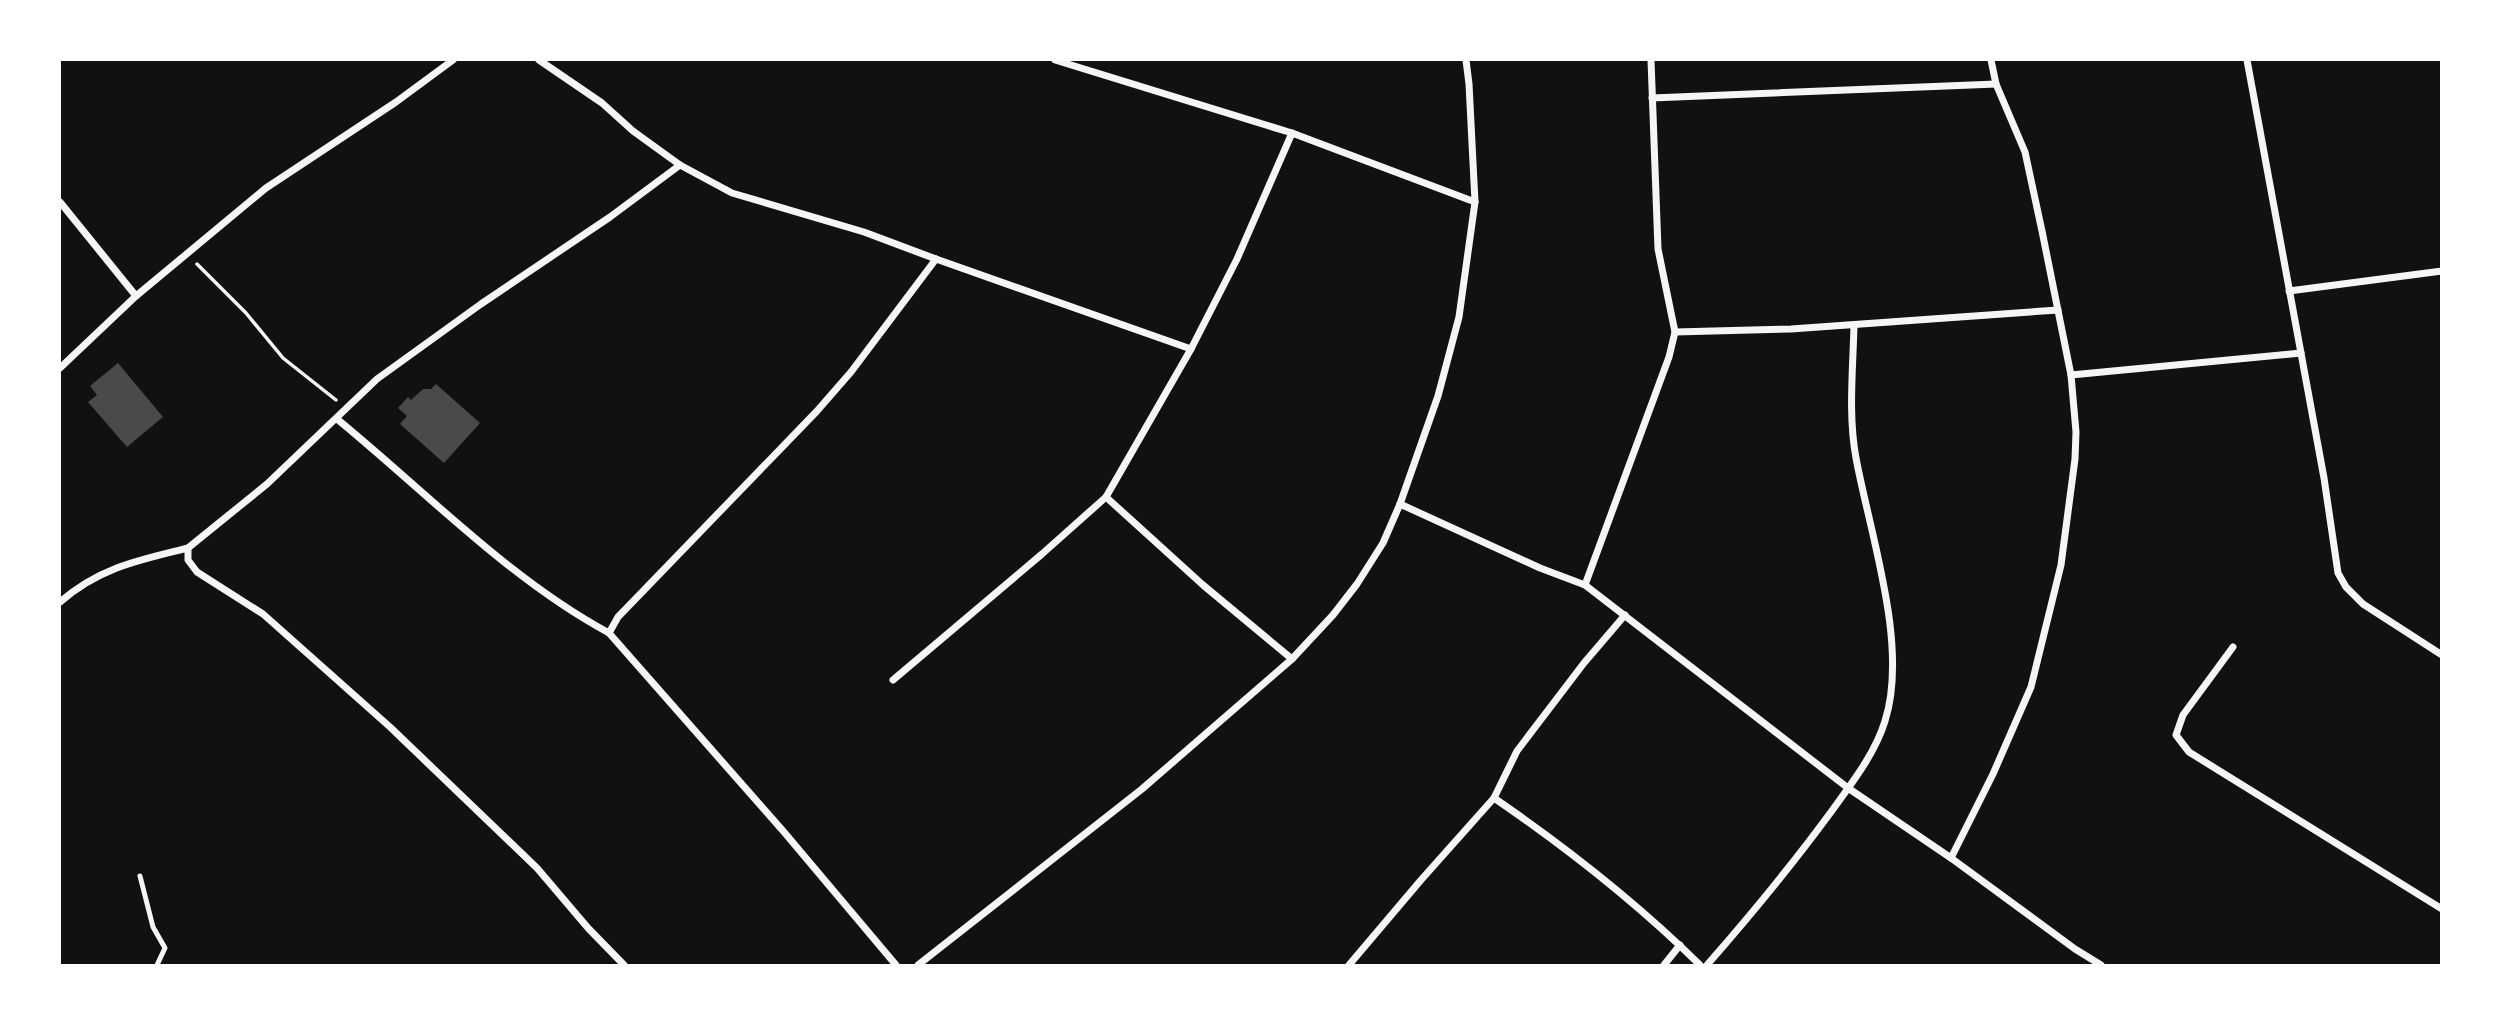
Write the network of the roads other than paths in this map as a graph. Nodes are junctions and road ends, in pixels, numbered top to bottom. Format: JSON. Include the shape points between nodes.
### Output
{"nodes":[{"id":1,"x":453,"y":60,"type":"edge"},
{"id":2,"x":539,"y":60,"type":"edge"},
{"id":3,"x":1055,"y":60,"type":"edge"},
{"id":4,"x":1466,"y":60,"type":"edge"},
{"id":5,"x":1651,"y":60,"type":"edge"},
{"id":6,"x":1991,"y":60,"type":"edge"},
{"id":7,"x":2247,"y":60,"type":"edge"},
{"id":8,"x":1996,"y":84,"type":"junction"},
{"id":9,"x":1652,"y":98,"type":"junction"},
{"id":10,"x":1292,"y":133,"type":"junction"},
{"id":11,"x":680,"y":165,"type":"junction"},
{"id":12,"x":60,"y":202,"type":"edge"},
{"id":13,"x":1475,"y":202,"type":"junction"},
{"id":14,"x":936,"y":259,"type":"junction"},
{"id":15,"x":2441,"y":271,"type":"edge"},
{"id":16,"x":2289,"y":291,"type":"junction"},
{"id":17,"x":136,"y":296,"type":"junction"},
{"id":18,"x":2058,"y":310,"type":"junction"},
{"id":19,"x":1854,"y":326,"type":"junction"},
{"id":20,"x":1675,"y":332,"type":"junction"},
{"id":21,"x":1191,"y":349,"type":"junction"},
{"id":22,"x":2301,"y":353,"type":"junction"},
{"id":23,"x":60,"y":368,"type":"edge"},
{"id":24,"x":2071,"y":375,"type":"junction"},
{"id":25,"x":337,"y":419,"type":"junction"},
{"id":26,"x":1106,"y":496,"type":"junction"},
{"id":27,"x":1399,"y":504,"type":"junction"},
{"id":28,"x":188,"y":548,"type":"junction"},
{"id":29,"x":1585,"y":585,"type":"junction"},
{"id":30,"x":60,"y":602,"type":"edge"},
{"id":31,"x":1625,"y":615,"type":"junction"},
{"id":32,"x":609,"y":634,"type":"junction"},
{"id":33,"x":2233,"y":647,"type":"dead end"},
{"id":34,"x":2441,"y":655,"type":"edge"},
{"id":35,"x":1293,"y":659,"type":"junction"},
{"id":36,"x":893,"y":680,"type":"dead end"},
{"id":37,"x":1848,"y":788,"type":"junction"},
{"id":38,"x":1494,"y":798,"type":"junction"},
{"id":39,"x":1951,"y":859,"type":"junction"},
{"id":40,"x":140,"y":876,"type":"dead end"},
{"id":41,"x":2441,"y":909,"type":"edge"},
{"id":42,"x":1680,"y":945,"type":"junction"},
{"id":43,"x":157,"y":965,"type":"edge"},
{"id":44,"x":624,"y":965,"type":"edge"},
{"id":45,"x":896,"y":965,"type":"edge"},
{"id":46,"x":918,"y":965,"type":"edge"},
{"id":47,"x":1349,"y":965,"type":"edge"},
{"id":48,"x":1664,"y":965,"type":"edge"},
{"id":49,"x":1700,"y":965,"type":"edge"},
{"id":50,"x":1707,"y":965,"type":"edge"},
{"id":51,"x":2101,"y":965,"type":"edge"}],
"edges":[{"from":1,"to":17,"type":"street","via":[[266,188]]},
{"from":2,"to":11,"type":"street"},
{"from":3,"to":10,"type":"street"},
{"from":4,"to":13,"type":"street"},
{"from":5,"to":9,"type":"street"},
{"from":6,"to":8,"type":"street"},
{"from":7,"to":16,"type":"street"},
{"from":8,"to":9,"type":"street"},
{"from":8,"to":18,"type":"street","via":[[2025,152]]},
{"from":9,"to":20,"type":"street","via":[[1658,249]]},
{"from":10,"to":13,"type":"street"},
{"from":10,"to":21,"type":"street","via":[[1237,259]]},
{"from":11,"to":14,"type":"street","via":[[732,193],[864,232]]},
{"from":11,"to":25,"type":"street","via":[[377,379]]},
{"from":12,"to":17,"type":"street"},
{"from":13,"to":27,"type":"street","via":[[1450,359]]},
{"from":14,"to":21,"type":"street"},
{"from":14,"to":32,"type":"street","via":[[843,382],[618,617]]},
{"from":15,"to":16,"type":"street"},
{"from":16,"to":22,"type":"street"},
{"from":17,"to":23,"type":"street"},
{"from":18,"to":19,"type":"street"},
{"from":18,"to":24,"type":"street"},
{"from":19,"to":20,"type":"street"},
{"from":19,"to":37,"type":"street","via":[[1856,458],[1883,580],[1892,675],[1886,719]]},
{"from":20,"to":29,"type":"street"},
{"from":21,"to":26,"type":"street"},
{"from":22,"to":24,"type":"street"},
{"from":22,"to":34,"type":"street","via":[[2338,573],[2362,604]]},
{"from":24,"to":39,"type":"street","via":[[2075,459],[2061,565],[2040,651],[2022,710]]},
{"from":25,"to":28,"type":"street"},
{"from":25,"to":32,"type":"street","via":[[517,571]]},
{"from":26,"to":35,"type":"street"},
{"from":26,"to":36,"type":"street"},
{"from":27,"to":29,"type":"street"},
{"from":27,"to":35,"type":"street","via":[[1383,543],[1357,584]]},
{"from":28,"to":30,"type":"street","via":[[96,575]]},
{"from":28,"to":44,"type":"street","via":[[188,560],[197,572],[263,614],[409,745],[537,869]]},
{"from":29,"to":31,"type":"street"},
{"from":31,"to":37,"type":"street"},
{"from":31,"to":38,"type":"street","via":[[1517,751]]},
{"from":32,"to":45,"type":"street"},
{"from":33,"to":41,"type":"street","via":[[2183,715],[2176,735],[2189,752]]},
{"from":35,"to":46,"type":"street","via":[[1142,789]]},
{"from":37,"to":39,"type":"street"},
{"from":37,"to":50,"type":"street","via":[[1805,848]]},
{"from":38,"to":42,"type":"street","via":[[1560,844]]},
{"from":38,"to":47,"type":"street"},
{"from":39,"to":51,"type":"street"},
{"from":40,"to":43,"type":"lane","via":[[153,927],[164,948]]},
{"from":42,"to":48,"type":"street"},
{"from":42,"to":49,"type":"street"}]}
